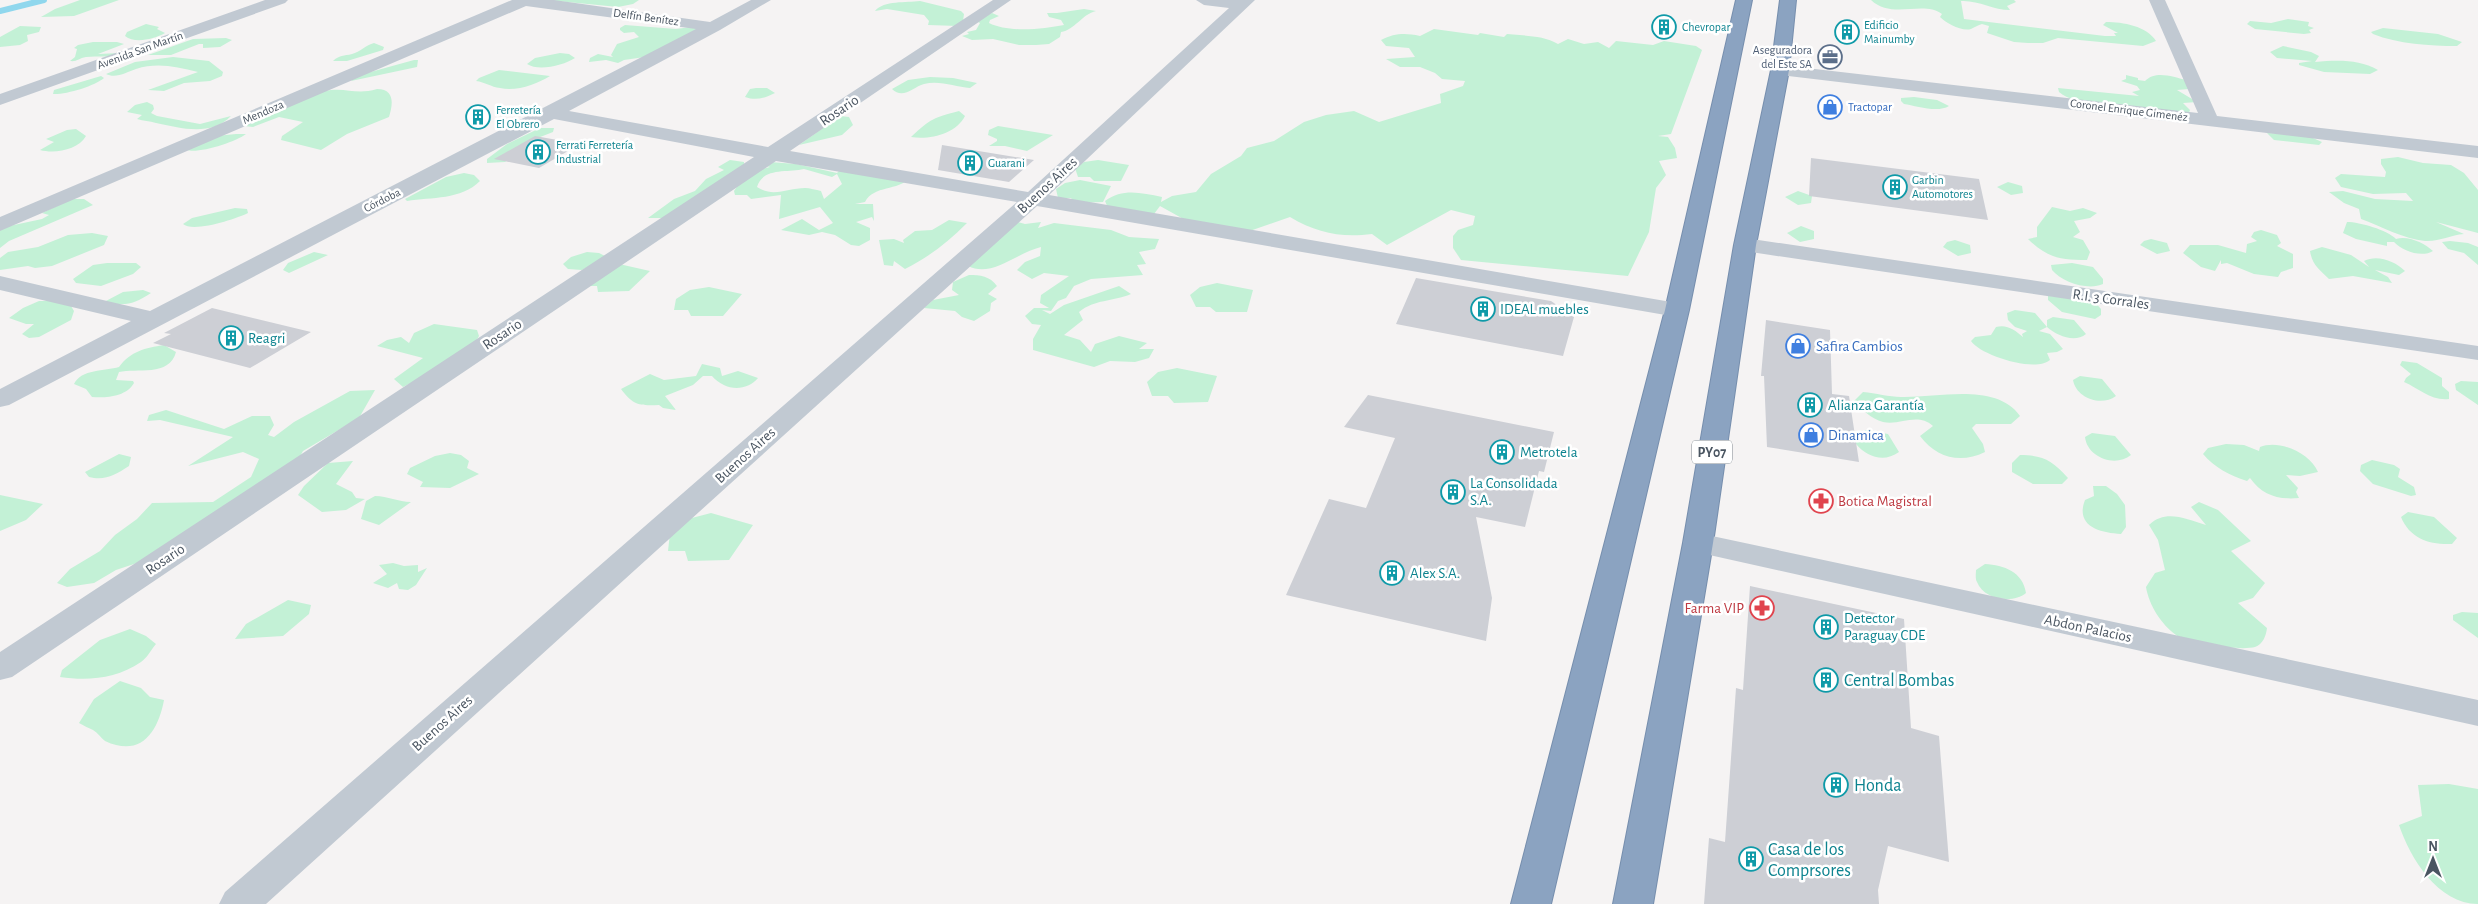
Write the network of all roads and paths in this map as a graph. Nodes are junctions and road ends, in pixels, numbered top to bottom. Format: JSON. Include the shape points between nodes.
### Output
{"nodes":[{"id":1,"x":280,"y":0,"type":"edge"},
{"id":2,"x":520,"y":0,"type":"edge"},
{"id":3,"x":525,"y":0,"type":"edge"},
{"id":4,"x":763,"y":0,"type":"edge"},
{"id":5,"x":1003,"y":0,"type":"edge"},
{"id":6,"x":1204,"y":0,"type":"edge"},
{"id":7,"x":1744,"y":0,"type":"edge"},
{"id":8,"x":1788,"y":0,"type":"edge"},
{"id":9,"x":2157,"y":0,"type":"edge"},
{"id":10,"x":1244,"y":2,"type":"edge"},
{"id":11,"x":714,"y":27,"type":"junction"},
{"id":12,"x":1780,"y":70,"type":"junction"},
{"id":13,"x":0,"y":100,"type":"edge"},
{"id":14,"x":551,"y":113,"type":"junction"},
{"id":15,"x":2210,"y":120,"type":"junction"},
{"id":16,"x":2478,"y":152,"type":"edge"},
{"id":17,"x":772,"y":154,"type":"junction"},
{"id":18,"x":1034,"y":198,"type":"junction"},
{"id":19,"x":0,"y":225,"type":"edge"},
{"id":20,"x":1745,"y":245,"type":"junction"},
{"id":21,"x":0,"y":283,"type":"edge"},
{"id":22,"x":1677,"y":310,"type":"junction"},
{"id":23,"x":152,"y":319,"type":"junction"},
{"id":24,"x":2478,"y":353,"type":"edge"},
{"id":25,"x":0,"y":399,"type":"edge"},
{"id":26,"x":1698,"y":543,"type":"junction"},
{"id":27,"x":0,"y":668,"type":"edge"},
{"id":28,"x":2478,"y":713,"type":"edge"},
{"id":29,"x":238,"y":904,"type":"edge"},
{"id":30,"x":1531,"y":904,"type":"edge"},
{"id":31,"x":1633,"y":904,"type":"edge"}],
"edges":[{"from":1,"to":13,"type":"street","name":"Avenida San Martín"},
{"from":2,"to":3,"type":"street","name":"Delfín Benítez"},
{"from":3,"to":11,"type":"street","name":"Delfín Benítez"},
{"from":3,"to":19,"type":"street","name":"Mendoza"},
{"from":4,"to":11,"type":"street","name":"Córdoba"},
{"from":5,"to":17,"type":"street","name":"Rosario"},
{"from":6,"to":10,"type":"street"},
{"from":7,"to":22,"type":"highway"},
{"from":8,"to":12,"type":"highway","number":"PY07"},
{"from":9,"to":15,"type":"street"},
{"from":10,"to":18,"type":"street","name":"Buenos Aires"},
{"from":11,"to":14,"type":"street","name":"Córdoba"},
{"from":12,"to":15,"type":"street","name":"Coronel Enrique Gimenéz"},
{"from":12,"to":20,"type":"highway","number":"PY07"},
{"from":14,"to":17,"type":"street"},
{"from":14,"to":23,"type":"street","name":"Córdoba"},
{"from":15,"to":16,"type":"street","name":"Coronel Enrique Gimenéz"},
{"from":17,"to":18,"type":"street"},
{"from":17,"to":27,"type":"street","name":"Rosario"},
{"from":18,"to":22,"type":"street"},
{"from":18,"to":29,"type":"street","name":"Buenos Aires"},
{"from":20,"to":24,"type":"street","name":"R.I. 3 Corrales"},
{"from":20,"to":26,"type":"highway","number":"PY07"},
{"from":21,"to":23,"type":"street"},
{"from":22,"to":30,"type":"highway"},
{"from":23,"to":25,"type":"street","name":"Córdoba"},
{"from":26,"to":28,"type":"street","name":"Abdon Palacios"},
{"from":26,"to":31,"type":"highway","number":"PY07"}]}
